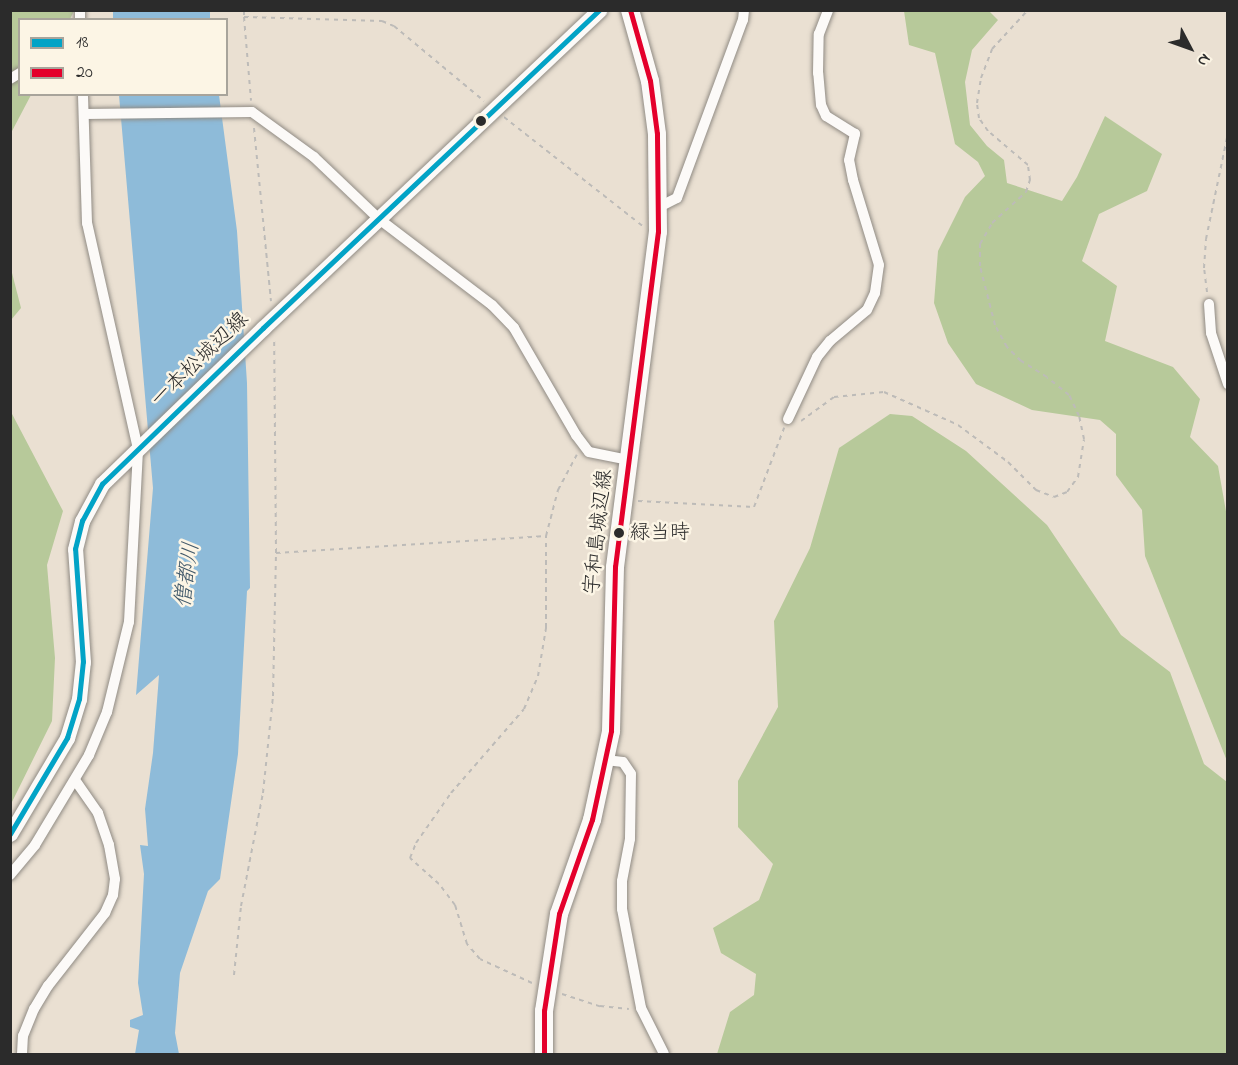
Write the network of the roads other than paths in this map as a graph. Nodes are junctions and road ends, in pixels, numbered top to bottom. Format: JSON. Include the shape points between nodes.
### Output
{"nodes":[{"id":1,"x":600,"y":10,"type":"edge"},
{"id":2,"x":630,"y":10,"type":"edge"},
{"id":3,"x":744,"y":10,"type":"edge"},
{"id":4,"x":828,"y":10,"type":"edge"},
{"id":5,"x":83,"y":96,"type":"edge"},
{"id":6,"x":85,"y":114,"type":"junction"},
{"id":7,"x":659,"y":207,"type":"junction"},
{"id":8,"x":379,"y":219,"type":"junction"},
{"id":9,"x":1209,"y":304,"type":"road end"},
{"id":10,"x":1227,"y":384,"type":"edge"},
{"id":11,"x":788,"y":419,"type":"road end"},
{"id":12,"x":138,"y":449,"type":"junction"},
{"id":13,"x":629,"y":460,"type":"junction"},
{"id":14,"x":606,"y":759,"type":"junction"},
{"id":15,"x":75,"y":780,"type":"junction"},
{"id":16,"x":10,"y":834,"type":"edge"},
{"id":17,"x":10,"y":874,"type":"edge"},
{"id":18,"x":22,"y":1054,"type":"edge"},
{"id":19,"x":544,"y":1054,"type":"edge"},
{"id":20,"x":664,"y":1054,"type":"edge"}],
"edges":[{"from":1,"to":8,"type":"main road","name":"一本松城辺線"},
{"from":2,"to":7,"type":"main road","name":"宇和島城辺線","via":[[650,81],[657,134]]},
{"from":3,"to":7,"type":"street","via":[[676,198]]},
{"from":4,"to":11,"type":"street","via":[[819,34],[821,105],[826,116],[855,135],[849,160],[879,265],[875,293],[867,310],[817,357]]},
{"from":5,"to":6,"type":"street"},
{"from":6,"to":8,"type":"street","via":[[249,112],[314,157]]},
{"from":6,"to":12,"type":"street","via":[[87,224]]},
{"from":7,"to":13,"type":"main road","name":"宇和島城辺線"},
{"from":8,"to":12,"type":"main road","name":"一本松城辺線"},
{"from":8,"to":13,"type":"street","via":[[492,305],[514,327],[589,452]]},
{"from":9,"to":10,"type":"street","via":[[1211,333]]},
{"from":12,"to":15,"type":"street","via":[[129,622],[107,712]]},
{"from":12,"to":16,"type":"main road","name":"一本松城辺線","via":[[102,484],[82,521],[75,549],[83,662],[79,699],[68,738]]},
{"from":13,"to":14,"type":"main road","name":"宇和島城辺線","via":[[615,567],[614,682]]},
{"from":14,"to":19,"type":"main road","name":"宇和島城辺線","via":[[592,820],[559,915],[547,989]]},
{"from":14,"to":20,"type":"street","via":[[623,762],[631,774],[630,839],[622,881],[622,909],[641,1008]]},
{"from":15,"to":17,"type":"street","via":[[35,845]]},
{"from":15,"to":18,"type":"street","via":[[98,813],[109,845],[115,879],[113,895],[105,913],[34,1009],[23,1036]]}]}
